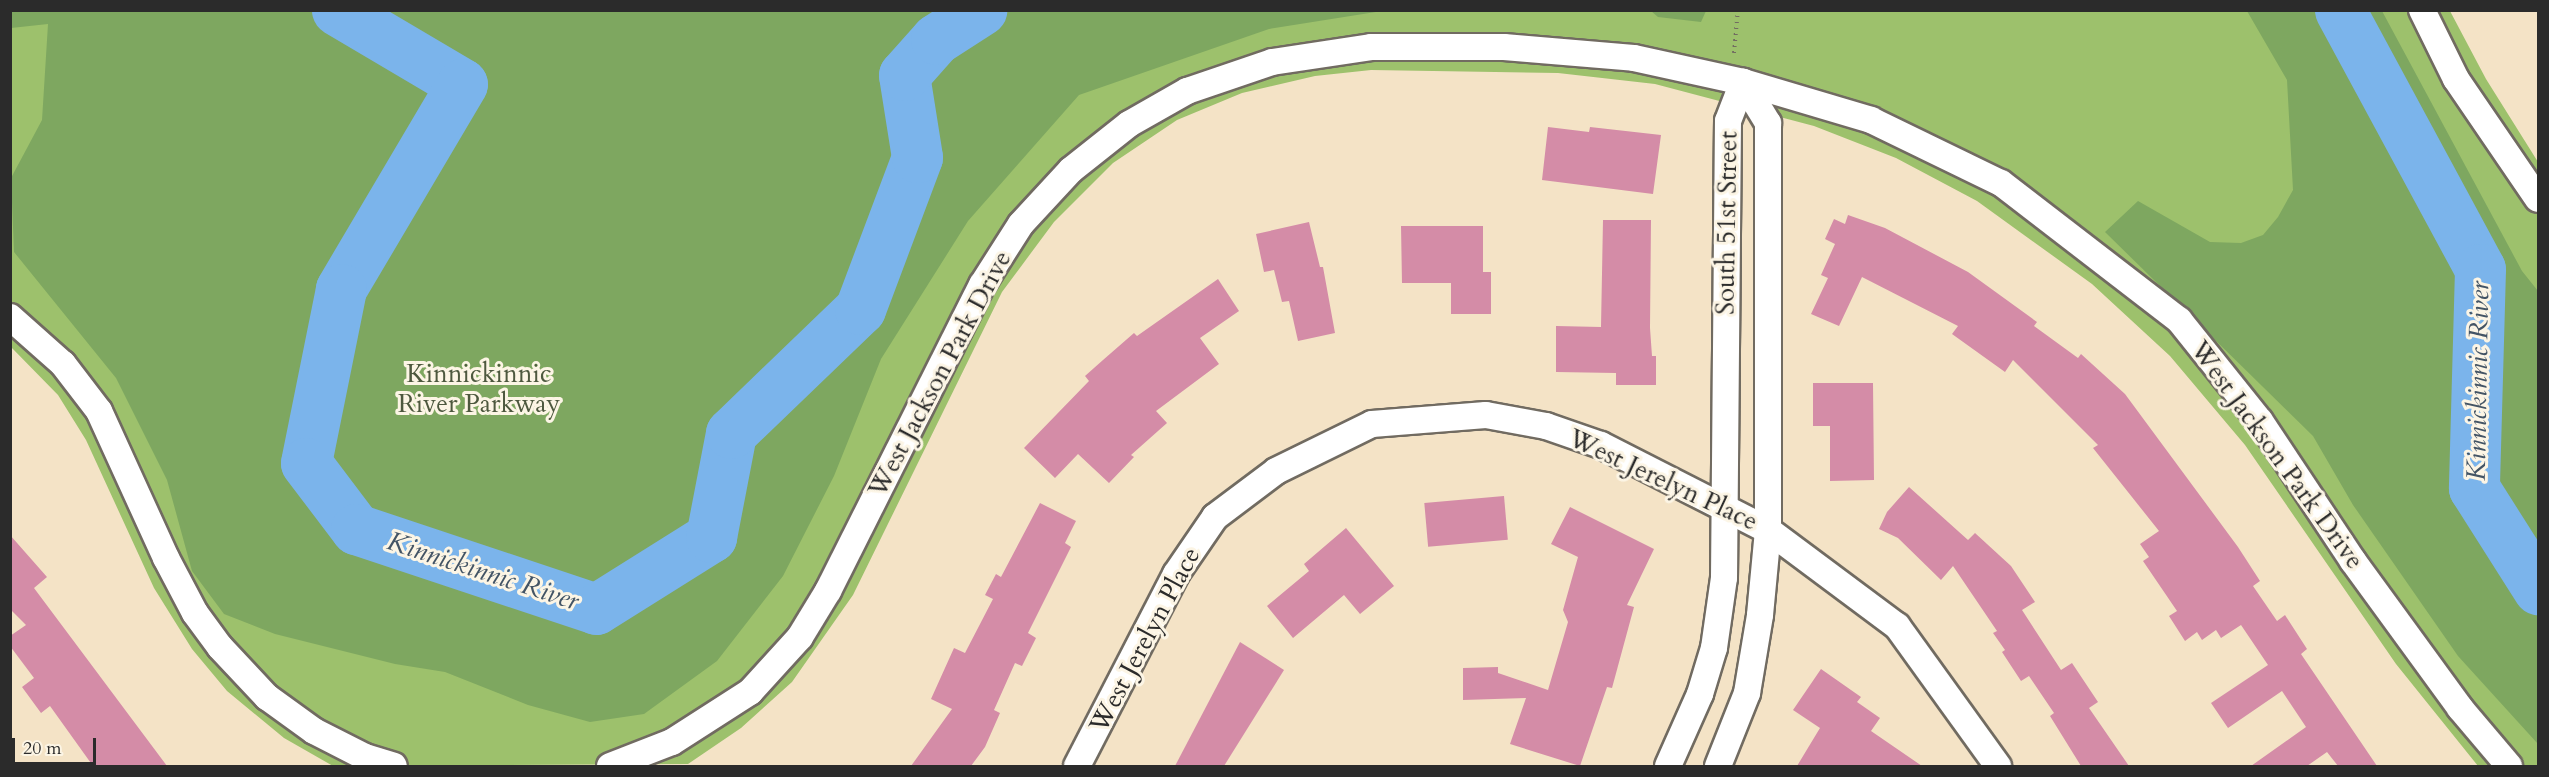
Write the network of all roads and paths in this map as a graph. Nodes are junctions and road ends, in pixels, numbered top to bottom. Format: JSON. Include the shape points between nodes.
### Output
{"nodes":[{"id":1,"x":1738,"y":10,"type":"edge"},
{"id":2,"x":2422,"y":10,"type":"edge"},
{"id":3,"x":1743,"y":82,"type":"junction"},
{"id":4,"x":2538,"y":199,"type":"edge"},
{"id":5,"x":10,"y":317,"type":"edge"},
{"id":6,"x":1723,"y":507,"type":"junction"},
{"id":7,"x":1768,"y":530,"type":"junction"},
{"id":8,"x":394,"y":766,"type":"edge"},
{"id":9,"x":610,"y":766,"type":"edge"},
{"id":10,"x":1077,"y":766,"type":"edge"},
{"id":11,"x":1668,"y":766,"type":"edge"},
{"id":12,"x":1718,"y":766,"type":"edge"},
{"id":13,"x":1998,"y":766,"type":"edge"},
{"id":14,"x":2509,"y":766,"type":"edge"}],
"edges":[{"from":1,"to":3,"type":"path","via":[[1734,53]]},
{"from":2,"to":4,"type":"street","via":[[2456,79]]},
{"from":3,"to":6,"type":"street","name":"South 51st Street","via":[[1728,121]]},
{"from":3,"to":7,"type":"street","name":"South 51st Street","via":[[1768,123]]},
{"from":3,"to":9,"type":"street","name":"West Jackson Park Drive","via":[[1634,58],[1504,46],[1371,46],[1272,62],[1187,91],[1129,124],[1057,185],[1021,224],[981,285],[828,591],[800,637],[750,692],[672,742]]},
{"from":3,"to":14,"type":"street","name":"West Jackson Park Drive","via":[[1871,120],[2001,183],[2179,320],[2260,421],[2353,561],[2460,708]]},
{"from":5,"to":8,"type":"street","via":[[63,364],[99,411],[166,558],[195,613],[220,647],[267,697],[314,731],[365,758]]},
{"from":6,"to":7,"type":"street","name":"West Jerelyn Place"},
{"from":6,"to":10,"type":"street","name":"West Jerelyn Place","via":[[1601,445],[1546,426],[1486,415],[1372,424],[1276,471],[1215,517],[1176,574]]},
{"from":6,"to":11,"type":"street","name":"South 51st Street","via":[[1724,578],[1714,648],[1701,694]]},
{"from":7,"to":12,"type":"street","name":"South 51st Street","via":[[1747,693]]},
{"from":7,"to":13,"type":"street","name":"West Jerelyn Place","via":[[1897,626]]}]}
